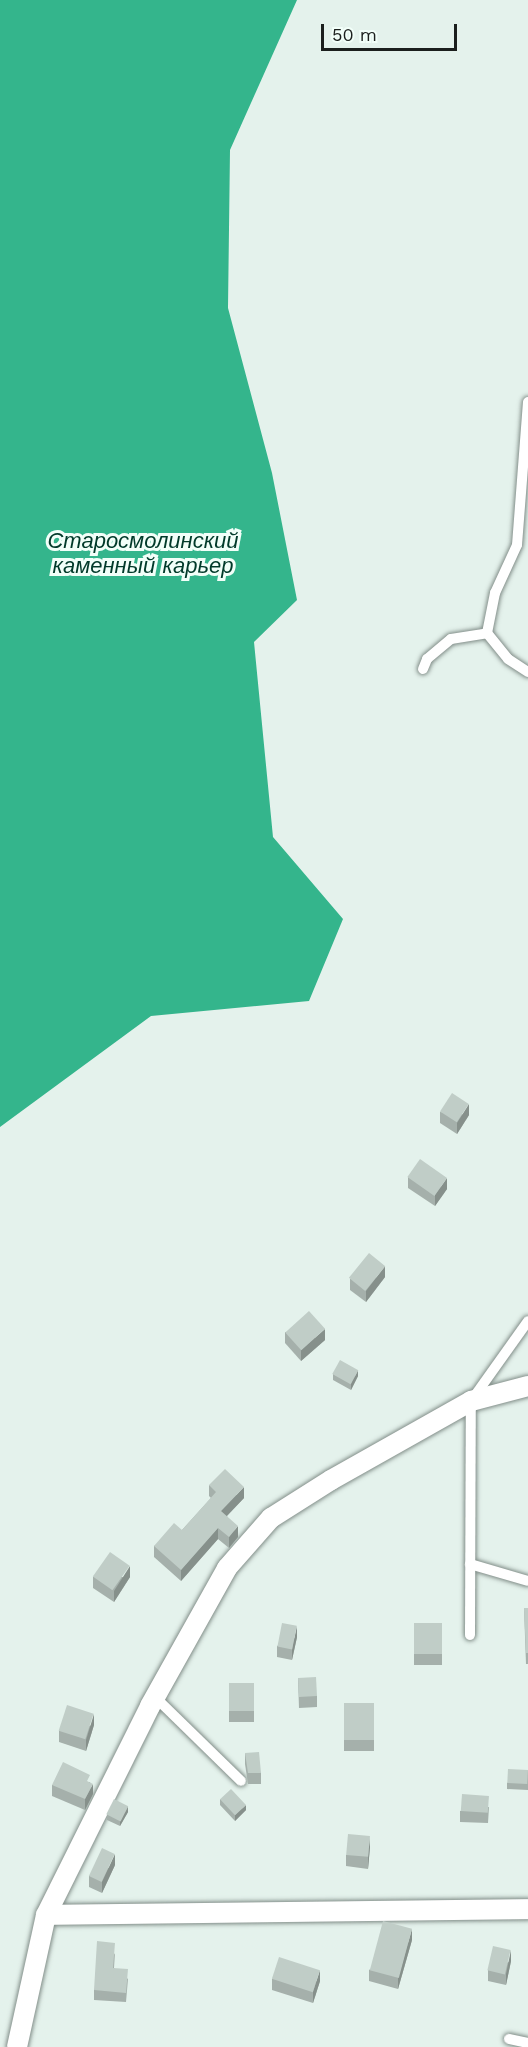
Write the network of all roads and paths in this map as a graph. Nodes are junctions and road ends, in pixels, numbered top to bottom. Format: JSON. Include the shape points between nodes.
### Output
{"nodes":[{"id":1,"x":528,"y":402,"type":"edge"},
{"id":2,"x":487,"y":633,"type":"junction"},
{"id":3,"x":423,"y":669,"type":"dead end"},
{"id":4,"x":528,"y":672,"type":"edge"},
{"id":5,"x":528,"y":1322,"type":"edge"},
{"id":6,"x":528,"y":1386,"type":"edge"},
{"id":7,"x":471,"y":1401,"type":"junction"},
{"id":8,"x":470,"y":1564,"type":"junction"},
{"id":9,"x":528,"y":1581,"type":"edge"},
{"id":10,"x":470,"y":1635,"type":"dead end"},
{"id":11,"x":155,"y":1697,"type":"junction"},
{"id":12,"x":241,"y":1781,"type":"dead end"},
{"id":13,"x":528,"y":1908,"type":"edge"},
{"id":14,"x":46,"y":1915,"type":"junction"},
{"id":15,"x":509,"y":2039,"type":"dead end"},
{"id":16,"x":528,"y":2043,"type":"edge"},
{"id":17,"x":17,"y":2047,"type":"edge"}],
"edges":[{"from":1,"to":2,"type":"lane","via":[[517,545],[495,593]]},
{"from":2,"to":3,"type":"lane","via":[[451,639],[427,659]]},
{"from":2,"to":4,"type":"lane","via":[[508,659]]},
{"from":5,"to":7,"type":"lane"},
{"from":6,"to":7,"type":"street"},
{"from":7,"to":8,"type":"lane"},
{"from":7,"to":11,"type":"street","via":[[271,1518],[227,1568]]},
{"from":8,"to":9,"type":"lane"},
{"from":8,"to":10,"type":"lane"},
{"from":11,"to":12,"type":"lane"},
{"from":11,"to":14,"type":"street"},
{"from":13,"to":14,"type":"street"},
{"from":14,"to":17,"type":"street"},
{"from":15,"to":16,"type":"lane"}]}
